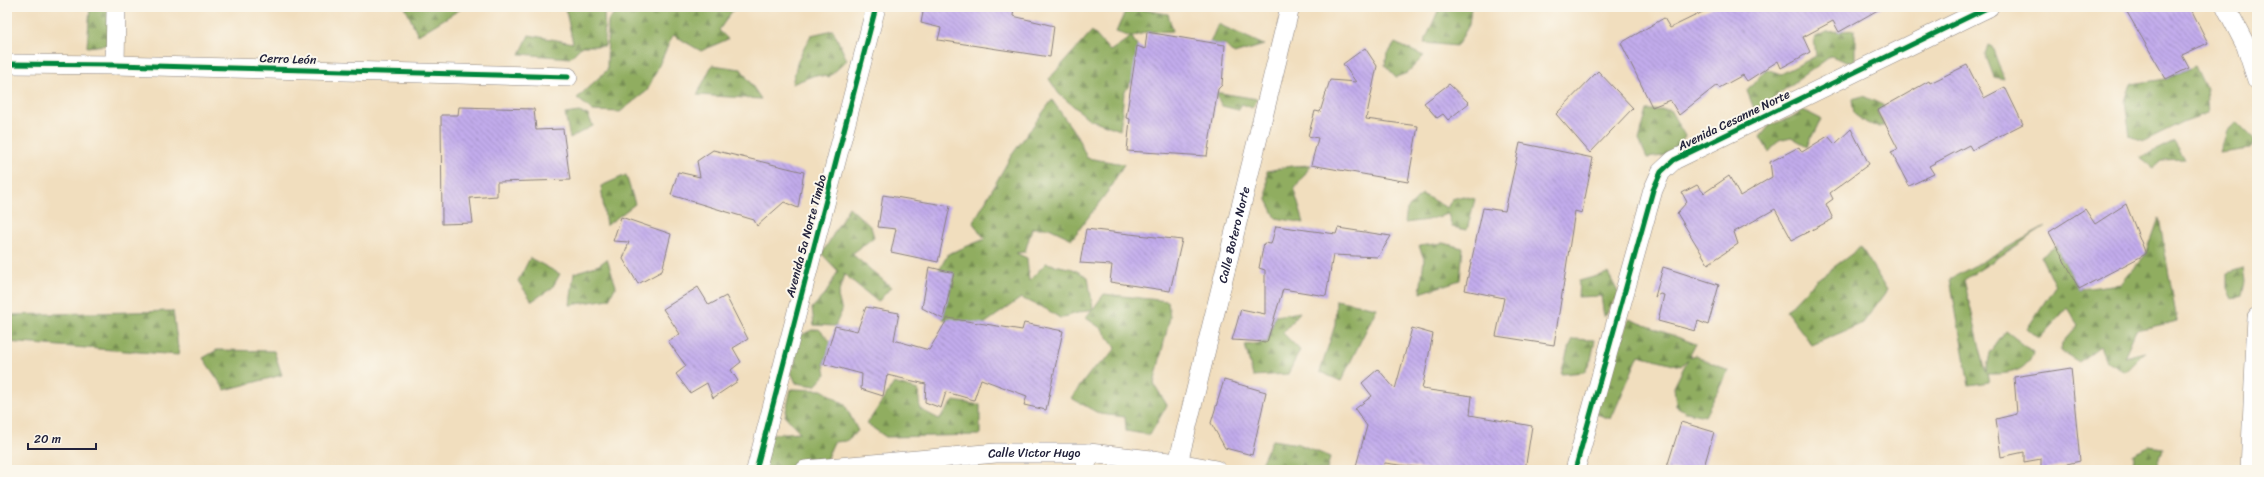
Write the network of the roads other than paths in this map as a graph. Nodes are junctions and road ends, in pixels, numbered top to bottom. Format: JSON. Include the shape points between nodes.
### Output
{"nodes":[{"id":1,"x":116,"y":7,"type":"edge"},
{"id":2,"x":876,"y":7,"type":"edge"},
{"id":3,"x":1290,"y":7,"type":"edge"},
{"id":4,"x":1989,"y":7,"type":"edge"},
{"id":5,"x":2226,"y":7,"type":"edge"},
{"id":6,"x":7,"y":64,"type":"edge"},
{"id":7,"x":115,"y":65,"type":"junction"},
{"id":8,"x":568,"y":77,"type":"dead end"},
{"id":9,"x":2257,"y":80,"type":"edge"},
{"id":10,"x":2257,"y":317,"type":"edge"},
{"id":11,"x":1087,"y":461,"type":"edge"},
{"id":12,"x":1178,"y":463,"type":"junction"},
{"id":13,"x":756,"y":470,"type":"edge"},
{"id":14,"x":805,"y":470,"type":"edge"},
{"id":15,"x":1216,"y":470,"type":"edge"},
{"id":16,"x":1575,"y":470,"type":"edge"},
{"id":17,"x":2250,"y":470,"type":"edge"}],
"edges":[{"from":1,"to":7,"type":"street"},
{"from":2,"to":13,"type":"street","name":"Avenida 5a Norte Timbo"},
{"from":3,"to":12,"type":"street","name":"Calle Botero Norte"},
{"from":4,"to":16,"type":"street","name":"Avenida Cesanne Norte","via":[[1674,160],[1662,172],[1653,190]]},
{"from":5,"to":9,"type":"street","via":[[2246,46]]},
{"from":6,"to":7,"type":"street","name":"Cerro León"},
{"from":7,"to":8,"type":"street","name":"Cerro León"},
{"from":10,"to":17,"type":"street"},
{"from":11,"to":12,"type":"street","name":"Calle Victor Hugo"},
{"from":11,"to":14,"type":"street","name":"Calle Victor Hugo","via":[[996,453]]},
{"from":12,"to":15,"type":"street","name":"Calle Victor Hugo"}]}
